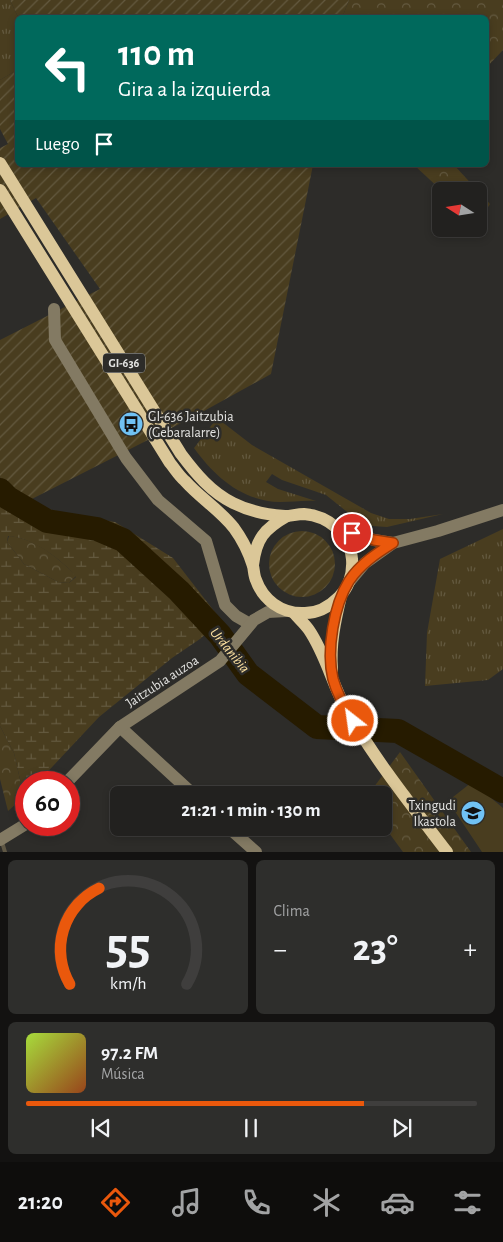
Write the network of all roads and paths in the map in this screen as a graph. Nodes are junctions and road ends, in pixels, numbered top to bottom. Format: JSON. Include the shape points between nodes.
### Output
{"nodes":[{"id":1,"x":0,"y":163,"type":"edge"},
{"id":2,"x":0,"y":190,"type":"edge"},
{"id":3,"x":54,"y":309,"type":"dead end"},
{"id":4,"x":503,"y":510,"type":"edge"},
{"id":5,"x":287,"y":516,"type":"junction"},
{"id":6,"x":336,"y":528,"type":"junction"},
{"id":7,"x":393,"y":543,"type":"junction"},
{"id":8,"x":253,"y":565,"type":"junction"},
{"id":9,"x":350,"y":581,"type":"junction"},
{"id":10,"x":261,"y":592,"type":"junction"},
{"id":11,"x":341,"y":596,"type":"junction"},
{"id":12,"x":290,"y":612,"type":"junction"},
{"id":13,"x":249,"y":625,"type":"junction"},
{"id":14,"x":333,"y":677,"type":"junction"},
{"id":15,"x":120,"y":727,"type":"junction"},
{"id":16,"x":78,"y":771,"type":"edge"},
{"id":17,"x":184,"y":786,"type":"edge"},
{"id":18,"x":15,"y":832,"type":"edge"},
{"id":19,"x":238,"y":836,"type":"edge"},
{"id":20,"x":0,"y":840,"type":"edge"},
{"id":21,"x":256,"y":852,"type":"edge"},
{"id":22,"x":447,"y":852,"type":"edge"}],
"edges":[{"from":1,"to":5,"type":"main road","number":"GI-636","via":[[195,472],[211,489],[234,503],[268,514]]},
{"from":2,"to":8,"type":"main road","number":"GI-636","via":[[170,463],[184,481],[234,528]]},
{"from":3,"to":13,"type":"street","via":[[55,340],[126,458],[158,500],[206,541],[225,605]]},
{"from":4,"to":7,"type":"street"},
{"from":5,"to":6,"type":"main road","number":"GI-636","via":[[315,515]]},
{"from":5,"to":8,"type":"main road","number":"GI-636","via":[[262,535]]},
{"from":6,"to":7,"type":"street"},
{"from":6,"to":9,"type":"main road","number":"GI-636","via":[[351,553]]},
{"from":7,"to":9,"type":"street","via":[[365,563]]},
{"from":8,"to":10,"type":"main road","number":"GI-636"},
{"from":9,"to":11,"type":"main road","number":"GI-636"},
{"from":10,"to":12,"type":"main road","number":"GI-636","via":[[269,601]]},
{"from":10,"to":13,"type":"street","via":[[260,606]]},
{"from":11,"to":12,"type":"main road","number":"GI-636","via":[[320,611],[307,614]]},
{"from":11,"to":14,"type":"main road","number":"GI-636","via":[[332,644]]},
{"from":12,"to":13,"type":"street","via":[[268,612]]},
{"from":12,"to":14,"type":"main road","number":"GI-636","via":[[308,629]]},
{"from":13,"to":15,"type":"street","name":"Jaitzubia auzoa","via":[[220,661]]},
{"from":14,"to":22,"type":"main road","number":"GI-636","via":[[347,710],[373,751]]},
{"from":15,"to":16,"type":"street","name":"Jaitzubia auzoa"},
{"from":15,"to":17,"type":"street","name":"Jaitzubia auzoa"},
{"from":18,"to":20,"type":"street"},
{"from":19,"to":21,"type":"street"}]}
